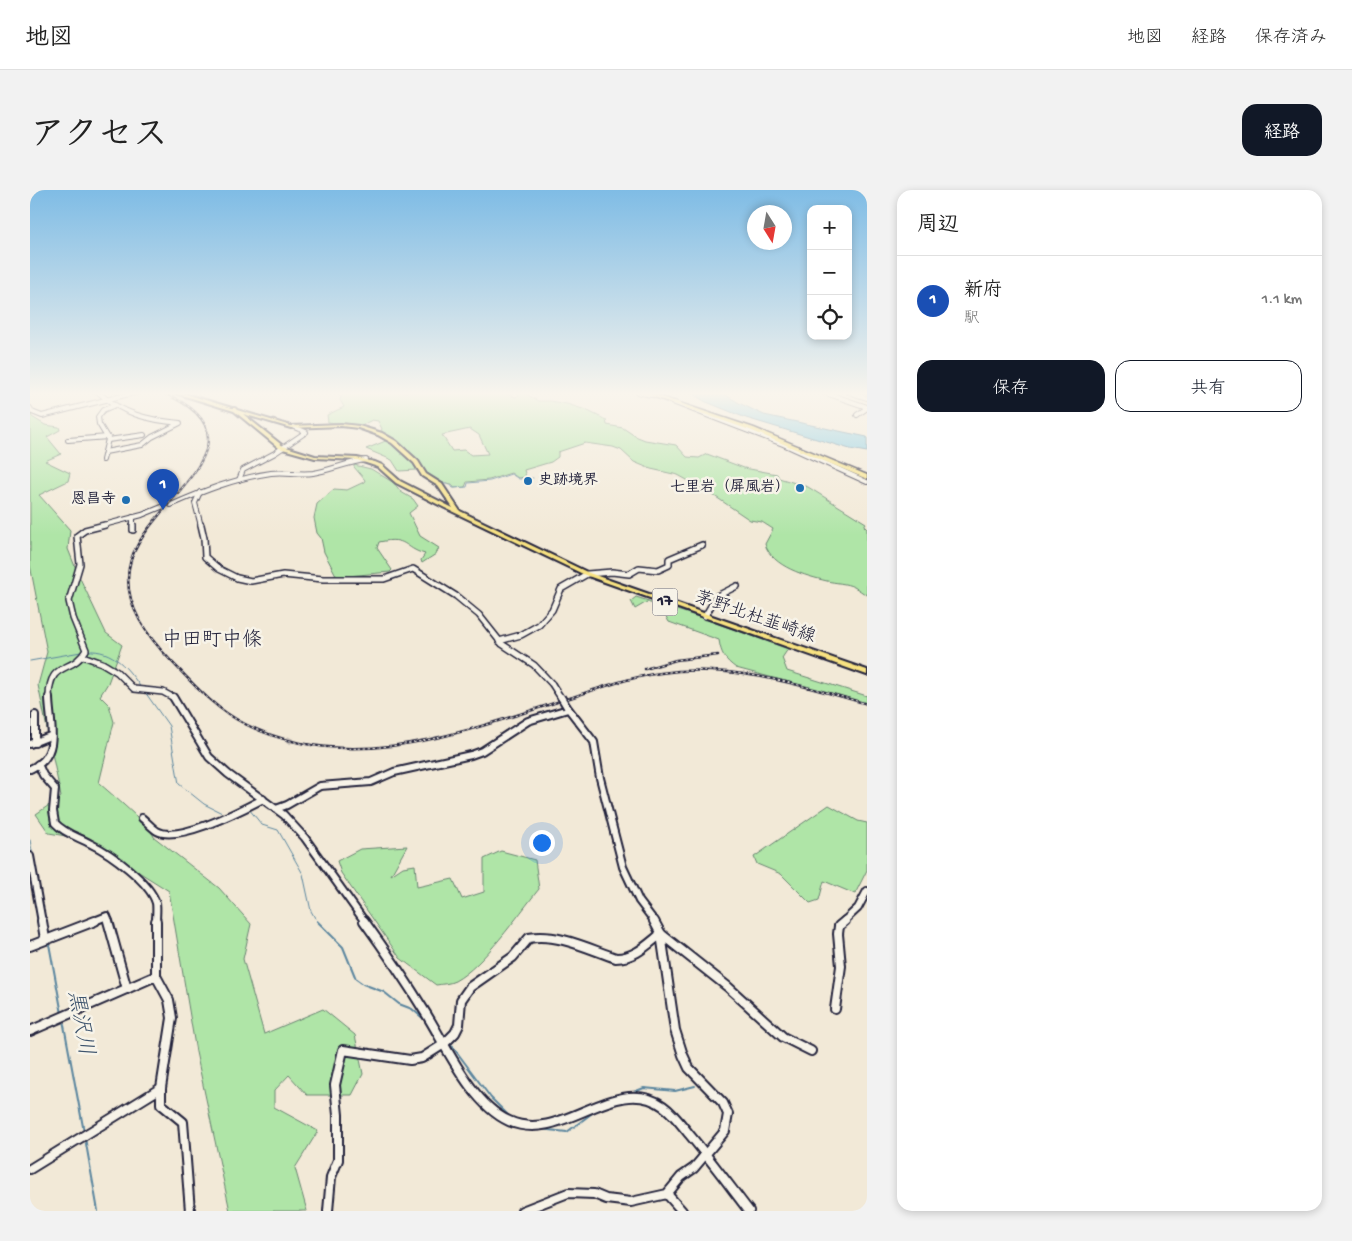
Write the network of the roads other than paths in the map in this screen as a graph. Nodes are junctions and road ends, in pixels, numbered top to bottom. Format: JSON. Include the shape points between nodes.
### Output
{"nodes":[{"id":1,"x":68,"y":440,"type":"dead end"},
{"id":2,"x":75,"y":440,"type":"edge"},
{"id":3,"x":108,"y":440,"type":"edge"},
{"id":4,"x":151,"y":440,"type":"edge"},
{"id":5,"x":270,"y":440,"type":"edge"},
{"id":6,"x":295,"y":440,"type":"edge"},
{"id":7,"x":390,"y":440,"type":"edge"},
{"id":8,"x":771,"y":440,"type":"edge"},
{"id":9,"x":778,"y":440,"type":"edge"},
{"id":10,"x":284,"y":448,"type":"junction"},
{"id":11,"x":105,"y":452,"type":"junction"},
{"id":12,"x":102,"y":460,"type":"dead end"},
{"id":13,"x":366,"y":460,"type":"junction"},
{"id":14,"x":867,"y":477,"type":"edge"},
{"id":15,"x":239,"y":480,"type":"junction"},
{"id":16,"x":867,"y":482,"type":"edge"},
{"id":17,"x":200,"y":492,"type":"junction"},
{"id":18,"x":172,"y":505,"type":"dead end"},
{"id":19,"x":164,"y":506,"type":"dead end"},
{"id":20,"x":133,"y":517,"type":"junction"},
{"id":21,"x":468,"y":518,"type":"junction"},
{"id":22,"x":133,"y":530,"type":"dead end"},
{"id":23,"x":702,"y":545,"type":"dead end"},
{"id":24,"x":587,"y":574,"type":"junction"},
{"id":25,"x":737,"y":586,"type":"dead end"},
{"id":26,"x":704,"y":616,"type":"junction"},
{"id":27,"x":499,"y":641,"type":"junction"},
{"id":28,"x":83,"y":656,"type":"junction"},
{"id":29,"x":867,"y":673,"type":"edge"},
{"id":30,"x":568,"y":708,"type":"junction"},
{"id":31,"x":35,"y":714,"type":"dead end"},
{"id":32,"x":50,"y":736,"type":"junction"},
{"id":33,"x":32,"y":743,"type":"edge"},
{"id":34,"x":38,"y":764,"type":"junction"},
{"id":35,"x":30,"y":769,"type":"edge"},
{"id":36,"x":262,"y":799,"type":"junction"},
{"id":37,"x":276,"y":809,"type":"junction"},
{"id":38,"x":142,"y":818,"type":"dead end"},
{"id":39,"x":30,"y":856,"type":"edge"},
{"id":40,"x":867,"y":890,"type":"edge"},
{"id":41,"x":864,"y":904,"type":"edge"},
{"id":42,"x":661,"y":934,"type":"junction"},
{"id":43,"x":45,"y":939,"type":"junction"},
{"id":44,"x":30,"y":946,"type":"edge"},
{"id":45,"x":156,"y":976,"type":"junction"},
{"id":46,"x":126,"y":989,"type":"junction"},
{"id":47,"x":835,"y":1009,"type":"dead end"},
{"id":48,"x":30,"y":1032,"type":"edge"},
{"id":49,"x":444,"y":1044,"type":"junction"},
{"id":50,"x":810,"y":1051,"type":"dead end"},
{"id":51,"x":161,"y":1088,"type":"junction"},
{"id":52,"x":706,"y":1154,"type":"junction"},
{"id":53,"x":30,"y":1169,"type":"edge"},
{"id":54,"x":667,"y":1194,"type":"junction"},
{"id":55,"x":190,"y":1211,"type":"edge"},
{"id":56,"x":328,"y":1211,"type":"edge"},
{"id":57,"x":522,"y":1211,"type":"edge"},
{"id":58,"x":682,"y":1211,"type":"edge"},
{"id":59,"x":749,"y":1211,"type":"edge"}],
"edges":[{"from":1,"to":2,"type":"street"},
{"from":3,"to":11,"type":"street"},
{"from":4,"to":11,"type":"street","via":[[142,445]]},
{"from":5,"to":10,"type":"main road","name":"茅野北杜韮崎線","number":"17"},
{"from":6,"to":10,"type":"street"},
{"from":7,"to":21,"type":"main road","name":"茅野北杜韮崎線","number":"17","via":[[416,462],[423,474],[440,485],[454,507]]},
{"from":8,"to":16,"type":"street"},
{"from":9,"to":14,"type":"highway"},
{"from":10,"to":13,"type":"main road","name":"茅野北杜韮崎線","number":"17","via":[[315,457]]},
{"from":10,"to":15,"type":"street","via":[[243,470]]},
{"from":11,"to":12,"type":"street"},
{"from":13,"to":15,"type":"street","via":[[318,472],[272,473]]},
{"from":13,"to":21,"type":"main road","name":"茅野北杜韮崎線","number":"17","via":[[380,466],[398,482]]},
{"from":15,"to":17,"type":"street"},
{"from":17,"to":18,"type":"street"},
{"from":17,"to":27,"type":"street","via":[[195,503],[205,557],[237,578],[251,581],[283,575],[384,579],[413,569],[480,614]]},
{"from":19,"to":20,"type":"street"},
{"from":20,"to":22,"type":"street"},
{"from":20,"to":28,"type":"street","via":[[77,536],[80,564],[68,601],[86,648]]},
{"from":21,"to":24,"type":"main road","name":"茅野北杜韮崎線","number":"17"},
{"from":23,"to":24,"type":"street","via":[[669,559],[669,565],[658,570],[644,567],[629,574]]},
{"from":24,"to":26,"type":"main road","name":"茅野北杜韮崎線","number":"17"},
{"from":24,"to":27,"type":"street","via":[[561,589],[557,604],[543,622],[516,637]]},
{"from":25,"to":26,"type":"street","via":[[718,596]]},
{"from":26,"to":29,"type":"main road","name":"茅野北杜韮崎線","number":"17"},
{"from":27,"to":30,"type":"street","bridge":true,"via":[[534,666],[552,684]]},
{"from":28,"to":32,"type":"street","via":[[52,675],[49,688]]},
{"from":28,"to":36,"type":"street","via":[[102,662],[131,688],[163,692],[173,697],[205,752]]},
{"from":30,"to":37,"type":"street","via":[[528,721],[471,755],[394,772],[371,782],[320,786]]},
{"from":30,"to":42,"type":"street","via":[[594,742],[623,867],[639,901]]},
{"from":31,"to":33,"type":"street"},
{"from":32,"to":33,"type":"street"},
{"from":32,"to":34,"type":"street","via":[[48,754]]},
{"from":34,"to":35,"type":"street"},
{"from":34,"to":45,"type":"street","via":[[55,789],[55,822],[120,863],[152,894],[156,903]]},
{"from":36,"to":37,"type":"street"},
{"from":36,"to":38,"type":"street","via":[[228,817],[180,833],[157,831]]},
{"from":37,"to":49,"type":"street","via":[[296,827],[371,930]]},
{"from":39,"to":43,"type":"street"},
{"from":40,"to":41,"type":"street"},
{"from":41,"to":47,"type":"street","via":[[839,926],[841,966]]},
{"from":42,"to":49,"type":"street","via":[[623,959],[554,938],[528,938],[513,957],[465,993],[460,1006],[459,1025]]},
{"from":42,"to":50,"type":"street","via":[[728,987],[783,1037]]},
{"from":42,"to":52,"type":"street","via":[[675,1030],[683,1055],[689,1068],[723,1103],[728,1114],[725,1131]]},
{"from":43,"to":44,"type":"street"},
{"from":43,"to":46,"type":"street","via":[[107,916]]},
{"from":45,"to":46,"type":"street"},
{"from":45,"to":51,"type":"street","via":[[169,1000],[172,1018]]},
{"from":46,"to":48,"type":"street"},
{"from":49,"to":52,"type":"street","via":[[478,1097],[510,1122],[534,1127],[549,1125],[625,1096],[639,1096],[663,1106]]},
{"from":49,"to":56,"type":"street","via":[[422,1058],[410,1060],[343,1050],[335,1085],[338,1160],[331,1177]]},
{"from":51,"to":53,"type":"street"},
{"from":51,"to":55,"type":"street","via":[[161,1104],[183,1122]]},
{"from":52,"to":54,"type":"street"},
{"from":52,"to":59,"type":"street"},
{"from":54,"to":57,"type":"street","via":[[631,1202],[594,1194],[568,1193]]},
{"from":54,"to":58,"type":"street"}]}
